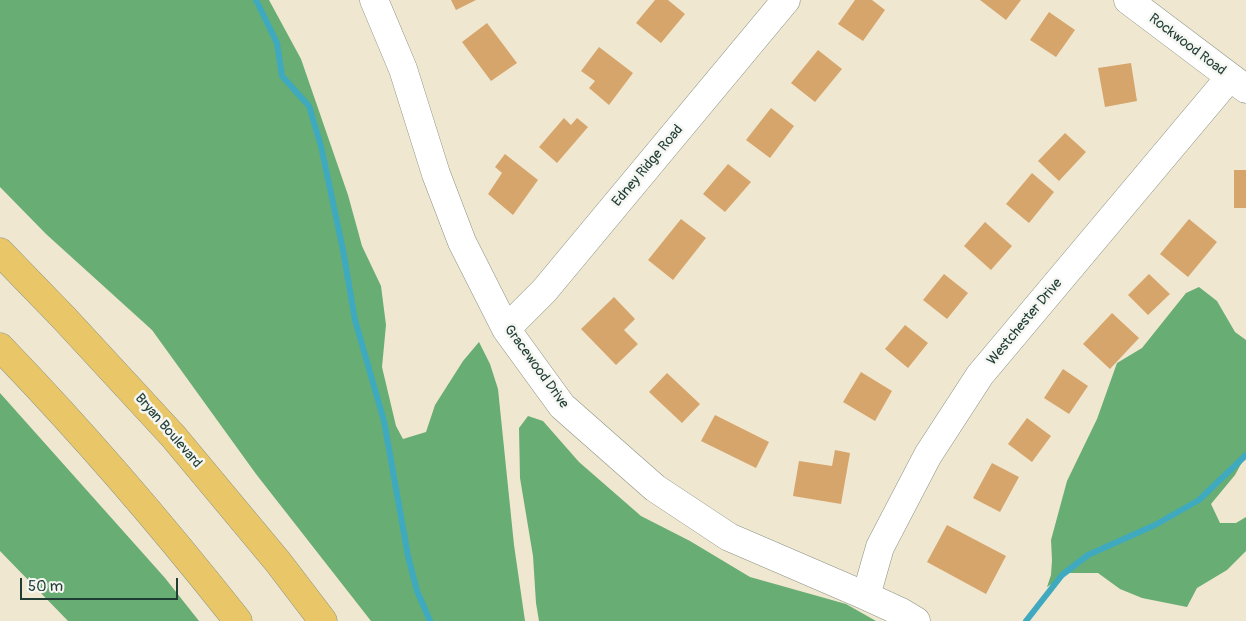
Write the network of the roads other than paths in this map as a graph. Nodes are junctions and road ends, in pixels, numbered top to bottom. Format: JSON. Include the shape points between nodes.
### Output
{"nodes":[{"id":1,"x":374,"y":0,"type":"edge"},
{"id":2,"x":786,"y":0,"type":"edge"},
{"id":3,"x":1128,"y":0,"type":"edge"},
{"id":4,"x":1238,"y":83,"type":"edge"},
{"id":5,"x":0,"y":252,"type":"edge"},
{"id":6,"x":506,"y":329,"type":"junction"},
{"id":7,"x":0,"y":347,"type":"edge"},
{"id":8,"x":866,"y":596,"type":"junction"},
{"id":9,"x":238,"y":621,"type":"edge"},
{"id":10,"x":323,"y":621,"type":"edge"},
{"id":11,"x":916,"y":621,"type":"edge"}],
"edges":[{"from":1,"to":6,"type":"street","name":"Gracewood Drive","via":[[403,69],[436,174],[462,242]]},
{"from":2,"to":6,"type":"street","name":"Edney Ridge Road","via":[[544,291]]},
{"from":3,"to":4,"type":"street","name":"Rockwood Road"},
{"from":4,"to":8,"type":"street","name":"Westchester Drive","via":[[980,375],[928,455],[880,547]]},
{"from":5,"to":10,"type":"highway","name":"Bryan Boulevard","via":[[173,436]]},
{"from":6,"to":8,"type":"street","name":"Gracewood Drive","via":[[562,406],[655,488],[729,537]]},
{"from":7,"to":9,"type":"highway","via":[[128,487]]},
{"from":8,"to":11,"type":"street","name":"Gracewood Drive"}]}
